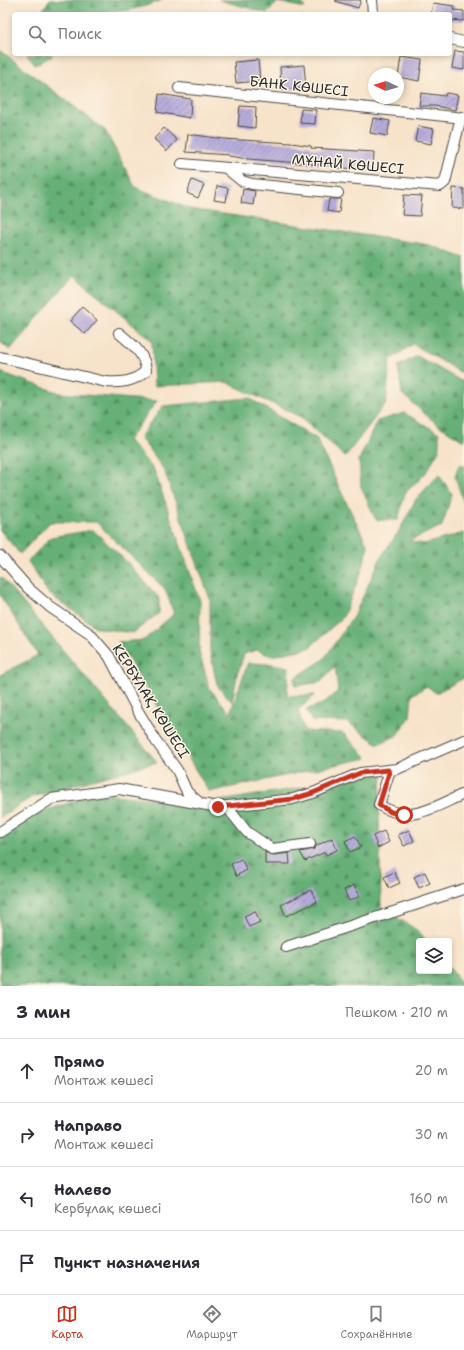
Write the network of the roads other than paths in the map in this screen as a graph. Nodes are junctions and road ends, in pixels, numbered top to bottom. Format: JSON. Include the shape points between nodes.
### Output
{"nodes":[{"id":1,"x":372,"y":0,"type":"edge"},
{"id":2,"x":373,"y":12,"type":"edge"},
{"id":3,"x":452,"y":39,"type":"edge"},
{"id":4,"x":464,"y":42,"type":"edge"},
{"id":5,"x":179,"y":88,"type":"dead end"},
{"id":6,"x":462,"y":117,"type":"edge"},
{"id":7,"x":182,"y":164,"type":"dead end"},
{"id":8,"x":226,"y":168,"type":"junction"},
{"id":9,"x":338,"y":193,"type":"dead end"},
{"id":10,"x":119,"y":333,"type":"dead end"},
{"id":11,"x":0,"y":357,"type":"edge"},
{"id":12,"x":0,"y":556,"type":"edge"},
{"id":13,"x":464,"y":740,"type":"edge"},
{"id":14,"x":388,"y":770,"type":"junction"},
{"id":15,"x":464,"y":794,"type":"edge"},
{"id":16,"x":201,"y":804,"type":"junction"},
{"id":17,"x":226,"y":806,"type":"junction"},
{"id":18,"x":0,"y":832,"type":"edge"},
{"id":19,"x":310,"y":844,"type":"dead end"},
{"id":20,"x":464,"y":889,"type":"edge"},
{"id":21,"x":286,"y":947,"type":"dead end"}],
"edges":[{"from":1,"to":2,"type":"street"},
{"from":3,"to":4,"type":"street"},
{"from":5,"to":6,"type":"street","name":"БАНК КӨШЕСІ"},
{"from":6,"to":8,"type":"street","name":"МҰНАЙ КӨШЕСІ","via":[[445,182],[440,186]]},
{"from":7,"to":8,"type":"street","name":"МҰНАЙ КӨШЕСІ"},
{"from":8,"to":9,"type":"street","via":[[242,181],[252,184]]},
{"from":10,"to":11,"type":"street","via":[[136,348],[145,361],[146,371],[138,378],[123,383],[106,382]]},
{"from":12,"to":16,"type":"street","name":"КЕРБҰЛАҚ КӨШЕСІ","via":[[28,588],[50,607],[90,634],[109,656],[138,711],[177,770],[187,792]]},
{"from":13,"to":14,"type":"street","via":[[397,769]]},
{"from":14,"to":15,"type":"street","via":[[379,805],[391,812],[414,815]]},
{"from":14,"to":17,"type":"street","via":[[360,773],[293,799]]},
{"from":16,"to":17,"type":"street"},
{"from":16,"to":18,"type":"street","via":[[119,789],[52,799]]},
{"from":17,"to":19,"type":"street","via":[[247,832],[272,849]]},
{"from":20,"to":21,"type":"street"}]}
